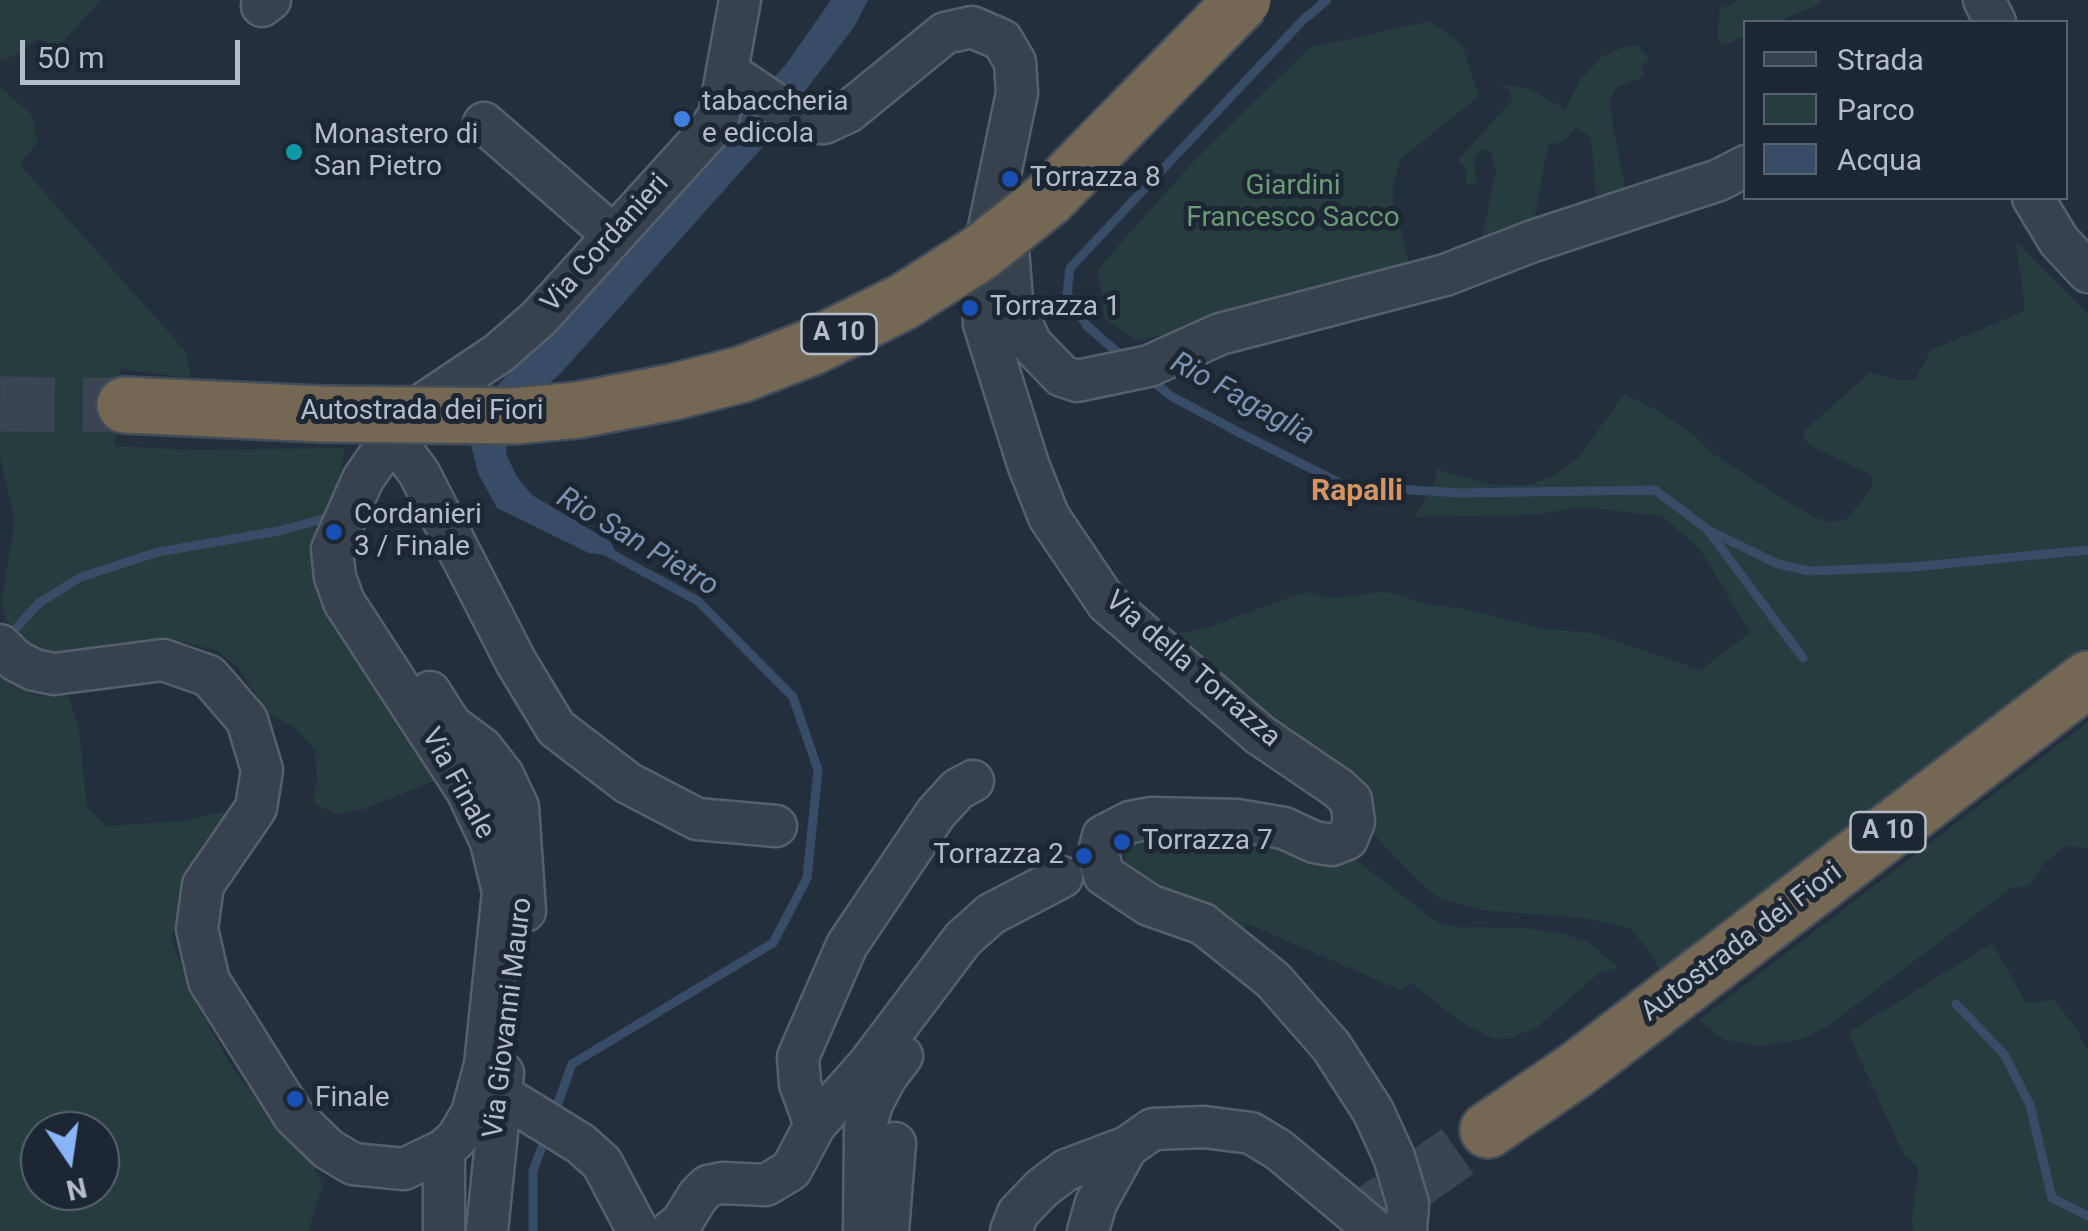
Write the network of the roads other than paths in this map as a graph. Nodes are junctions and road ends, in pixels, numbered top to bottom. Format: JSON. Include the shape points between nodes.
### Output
{"nodes":[{"id":1,"x":740,"y":0,"type":"edge"},
{"id":2,"x":1244,"y":0,"type":"edge"},
{"id":3,"x":977,"y":14,"type":"edge"},
{"id":4,"x":741,"y":81,"type":"junction"},
{"id":5,"x":484,"y":123,"type":"dead end"},
{"id":6,"x":1002,"y":168,"type":"junction"},
{"id":7,"x":1743,"y":168,"type":"edge"},
{"id":8,"x":2034,"y":200,"type":"edge"},
{"id":9,"x":613,"y":235,"type":"junction"},
{"id":10,"x":2088,"y":272,"type":"edge"},
{"id":11,"x":125,"y":405,"type":"tunnel mouth"},
{"id":12,"x":391,"y":435,"type":"junction"},
{"id":13,"x":332,"y":549,"type":"joint"},
{"id":14,"x":365,"y":631,"type":"junction"},
{"id":15,"x":0,"y":645,"type":"edge"},
{"id":16,"x":2088,"y":679,"type":"edge"},
{"id":17,"x":972,"y":781,"type":"dead end"},
{"id":18,"x":776,"y":826,"type":"dead end"},
{"id":19,"x":1101,"y":855,"type":"junction"},
{"id":20,"x":1062,"y":877,"type":"junction"},
{"id":21,"x":506,"y":1101,"type":"junction"},
{"id":22,"x":815,"y":1125,"type":"junction"},
{"id":23,"x":1488,"y":1130,"type":"tunnel mouth"},
{"id":24,"x":895,"y":1143,"type":"dead end"},
{"id":25,"x":1127,"y":1147,"type":"junction"},
{"id":26,"x":444,"y":1150,"type":"junction"},
{"id":27,"x":444,"y":1231,"type":"edge"},
{"id":28,"x":487,"y":1231,"type":"edge"},
{"id":29,"x":638,"y":1231,"type":"edge"},
{"id":30,"x":672,"y":1231,"type":"edge"},
{"id":31,"x":864,"y":1231,"type":"edge"},
{"id":32,"x":888,"y":1231,"type":"edge"},
{"id":33,"x":1011,"y":1231,"type":"edge"},
{"id":34,"x":1088,"y":1231,"type":"edge"},
{"id":35,"x":1376,"y":1231,"type":"edge"},
{"id":36,"x":1406,"y":1231,"type":"edge"}],
"edges":[{"from":1,"to":4,"type":"street","name":"Via Cordanieri"},
{"from":2,"to":11,"type":"highway","name":"Autostrada dei Fiori","number":"A 10","bridge":true,"via":[[1048,199],[934,283],[812,347],[673,392],[515,416]]},
{"from":3,"to":4,"type":"street","name":"Via della Torrazza","via":[[824,123],[802,122]]},
{"from":3,"to":6,"type":"street","name":"Via della Torrazza","via":[[1015,62]]},
{"from":4,"to":9,"type":"street","name":"Via Cordanieri","via":[[708,132]]},
{"from":5,"to":9,"type":"street"},
{"from":6,"to":7,"type":"street","via":[[1012,301],[1032,344],[1062,376],[1076,381],[1130,370],[1220,334],[1445,275]]},
{"from":6,"to":19,"type":"street","name":"Via della Torrazza","via":[[982,262],[984,324],[1049,517],[1108,603],[1260,735],[1351,800],[1354,822],[1347,839],[1332,845],[1237,820],[1152,818],[1130,822]]},
{"from":8,"to":10,"type":"street"},
{"from":9,"to":12,"type":"street","name":"Via Cordanieri","via":[[539,318],[408,414]]},
{"from":12,"to":13,"type":"street","name":"Via Cordanieri"},
{"from":12,"to":18,"type":"street","via":[[419,472],[556,728],[628,783],[697,819]]},
{"from":13,"to":14,"type":"street","name":"Via Finale","via":[[344,602]]},
{"from":14,"to":21,"type":"street","name":"Via Giovanni Mauro","via":[[397,643],[451,725],[503,775],[518,807],[526,902]]},
{"from":14,"to":26,"type":"street","name":"Via Finale","via":[[467,791],[491,842],[503,892],[486,1065],[472,1113]]},
{"from":15,"to":26,"type":"street","via":[[44,672],[162,660],[209,676],[246,720],[262,770],[256,808],[203,885],[197,929],[209,981],[294,1116],[328,1149],[353,1164],[404,1169]]},
{"from":16,"to":23,"type":"highway","name":"Autostrada dei Fiori","number":"A 10"},
{"from":17,"to":22,"type":"street","via":[[936,813],[846,945],[798,1057]]},
{"from":19,"to":20,"type":"street","name":"Via della Torrazza"},
{"from":19,"to":36,"type":"street","via":[[1149,906],[1203,924],[1273,980],[1330,1046],[1394,1157],[1408,1204]]},
{"from":20,"to":22,"type":"street","name":"Via della Torrazza","via":[[991,914],[963,939]]},
{"from":20,"to":31,"type":"street","name":"Via della Torrazza","via":[[1047,900],[977,959],[886,1076],[865,1128]]},
{"from":21,"to":28,"type":"street","name":"Via Giovanni Mauro"},
{"from":21,"to":29,"type":"street","via":[[602,1163]]},
{"from":22,"to":30,"type":"street","name":"Via della Torrazza","via":[[791,1170],[766,1185],[708,1186]]},
{"from":24,"to":32,"type":"street"},
{"from":25,"to":33,"type":"street","via":[[1066,1170],[1018,1213]]},
{"from":25,"to":34,"type":"street"},
{"from":25,"to":35,"type":"street","via":[[1153,1128],[1251,1133]]},
{"from":26,"to":27,"type":"street"}]}
